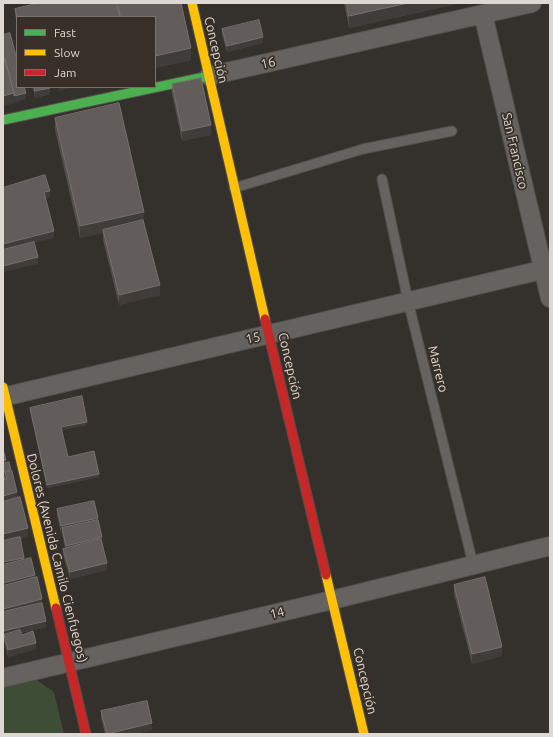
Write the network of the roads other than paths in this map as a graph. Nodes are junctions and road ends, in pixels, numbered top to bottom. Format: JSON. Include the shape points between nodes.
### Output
{"nodes":[{"id":1,"x":192,"y":3,"type":"edge"},
{"id":2,"x":532,"y":3,"type":"edge"},
{"id":3,"x":481,"y":9,"type":"edge"},
{"id":4,"x":209,"y":76,"type":"junction"},
{"id":5,"x":156,"y":87,"type":"edge"},
{"id":6,"x":153,"y":88,"type":"edge"},
{"id":7,"x":3,"y":120,"type":"edge"},
{"id":8,"x":452,"y":131,"type":"dead end"},
{"id":9,"x":382,"y":179,"type":"dead end"},
{"id":10,"x":234,"y":188,"type":"junction"},
{"id":11,"x":547,"y":268,"type":"edge"},
{"id":12,"x":550,"y":298,"type":"edge"},
{"id":13,"x":408,"y":301,"type":"junction"},
{"id":14,"x":269,"y":334,"type":"junction"},
{"id":15,"x":4,"y":394,"type":"edge"},
{"id":16,"x":550,"y":546,"type":"edge"},
{"id":17,"x":473,"y":564,"type":"junction"},
{"id":18,"x":332,"y":600,"type":"junction"},
{"id":19,"x":69,"y":663,"type":"junction"},
{"id":20,"x":3,"y":678,"type":"edge"},
{"id":21,"x":86,"y":734,"type":"edge"},
{"id":22,"x":364,"y":734,"type":"edge"}],
"edges":[{"from":1,"to":4,"type":"street","name":"Concepción"},
{"from":2,"to":3,"type":"street","name":"16"},
{"from":3,"to":4,"type":"street","name":"16"},
{"from":3,"to":11,"type":"street","name":"San Francisco"},
{"from":4,"to":5,"type":"street","name":"16"},
{"from":4,"to":10,"type":"street","name":"Concepción"},
{"from":6,"to":7,"type":"street","name":"16"},
{"from":8,"to":10,"type":"lane","via":[[364,149]]},
{"from":9,"to":13,"type":"lane","name":"Marrero"},
{"from":10,"to":14,"type":"street","name":"Concepción"},
{"from":11,"to":12,"type":"street","name":"San Francisco"},
{"from":11,"to":13,"type":"street","name":"15"},
{"from":13,"to":14,"type":"street","name":"15"},
{"from":13,"to":17,"type":"lane","name":"Marrero"},
{"from":14,"to":15,"type":"street","name":"15"},
{"from":14,"to":18,"type":"street","name":"Concepción"},
{"from":15,"to":19,"type":"street","name":"Dolores (Avenida Camilo Cienfuegos)"},
{"from":16,"to":17,"type":"street","name":"14"},
{"from":17,"to":18,"type":"street","name":"14"},
{"from":18,"to":19,"type":"street","name":"14"},
{"from":18,"to":22,"type":"street","name":"Concepción"},
{"from":19,"to":20,"type":"street","name":"14"},
{"from":19,"to":21,"type":"street","name":"Dolores (Avenida Camilo Cienfuegos)"}]}
